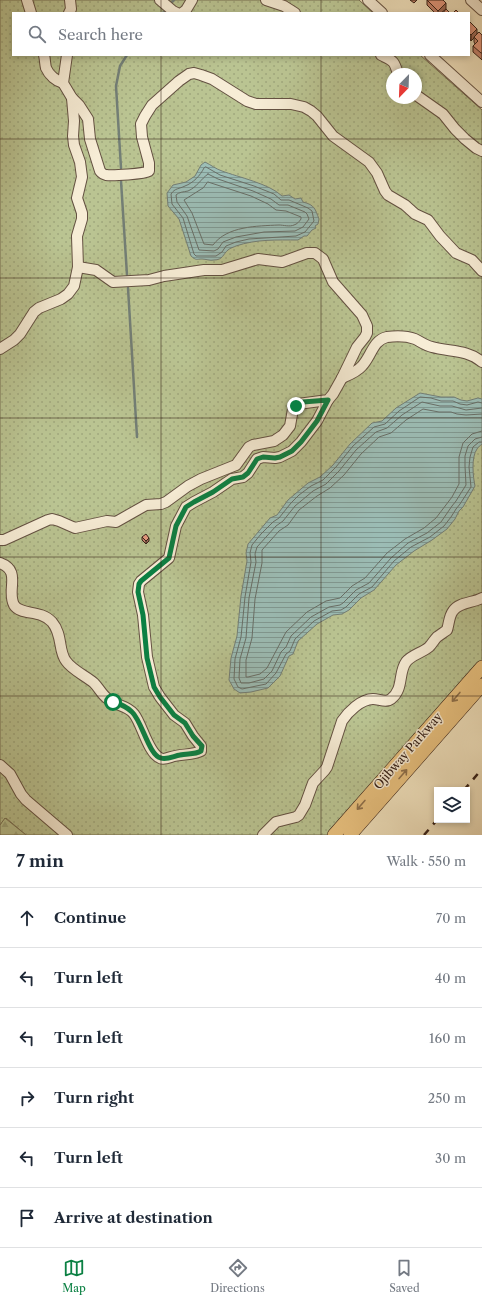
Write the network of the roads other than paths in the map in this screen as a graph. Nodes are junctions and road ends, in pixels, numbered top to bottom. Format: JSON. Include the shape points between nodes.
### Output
{"nodes":[{"id":1,"x":27,"y":0,"type":"edge"},
{"id":2,"x":70,"y":0,"type":"edge"},
{"id":3,"x":160,"y":0,"type":"edge"},
{"id":4,"x":192,"y":0,"type":"edge"},
{"id":5,"x":266,"y":0,"type":"edge"},
{"id":6,"x":368,"y":0,"type":"edge"},
{"id":7,"x":471,"y":0,"type":"edge"},
{"id":8,"x":482,"y":10,"type":"edge"},
{"id":9,"x":30,"y":12,"type":"edge"},
{"id":10,"x":70,"y":12,"type":"edge"},
{"id":11,"x":175,"y":12,"type":"edge"},
{"id":12,"x":183,"y":12,"type":"edge"},
{"id":13,"x":293,"y":12,"type":"edge"},
{"id":14,"x":381,"y":12,"type":"edge"},
{"id":15,"x":44,"y":56,"type":"edge"},
{"id":16,"x":67,"y":56,"type":"edge"},
{"id":17,"x":382,"y":56,"type":"edge"},
{"id":18,"x":431,"y":56,"type":"edge"},
{"id":19,"x":396,"y":68,"type":"edge"},
{"id":20,"x":63,"y":83,"type":"junction"},
{"id":21,"x":72,"y":98,"type":"junction"},
{"id":22,"x":422,"y":99,"type":"edge"},
{"id":23,"x":482,"y":102,"type":"edge"},
{"id":24,"x":482,"y":150,"type":"edge"},
{"id":25,"x":78,"y":267,"type":"junction"},
{"id":26,"x":482,"y":271,"type":"edge"},
{"id":27,"x":0,"y":349,"type":"edge"},
{"id":28,"x":482,"y":362,"type":"edge"},
{"id":29,"x":344,"y":375,"type":"junction"},
{"id":30,"x":328,"y":400,"type":"junction"},
{"id":31,"x":0,"y":540,"type":"edge"},
{"id":32,"x":0,"y":563,"type":"edge"},
{"id":33,"x":482,"y":598,"type":"edge"},
{"id":34,"x":482,"y":667,"type":"edge"},
{"id":35,"x":482,"y":686,"type":"edge"},
{"id":36,"x":0,"y":765,"type":"edge"},
{"id":37,"x":67,"y":835,"type":"edge"},
{"id":38,"x":263,"y":835,"type":"edge"},
{"id":39,"x":334,"y":835,"type":"edge"},
{"id":40,"x":350,"y":835,"type":"edge"}],
"edges":[{"from":1,"to":9,"type":"street"},
{"from":2,"to":10,"type":"street"},
{"from":3,"to":11,"type":"street"},
{"from":4,"to":12,"type":"street"},
{"from":5,"to":13,"type":"street"},
{"from":6,"to":14,"type":"street"},
{"from":7,"to":8,"type":"street"},
{"from":15,"to":20,"type":"street","via":[[46,69],[55,80]]},
{"from":16,"to":20,"type":"street"},
{"from":17,"to":19,"type":"street","via":[[392,60]]},
{"from":18,"to":23,"type":"street"},
{"from":20,"to":21,"type":"street"},
{"from":21,"to":25,"type":"street","via":[[74,145],[82,177],[77,198],[82,214],[77,236]]},
{"from":21,"to":26,"type":"street","via":[[88,119],[96,160],[100,171],[108,175],[149,171],[150,163],[141,124],[152,105],[189,74],[212,79],[256,104],[291,104],[304,107],[317,116],[334,136],[369,162],[388,195],[428,220],[456,253],[472,260]]},
{"from":22,"to":24,"type":"street","via":[[443,114],[465,139]]},
{"from":25,"to":27,"type":"street","via":[[74,286],[68,294],[34,312],[20,334]]},
{"from":25,"to":29,"type":"street","via":[[96,270],[113,282],[149,280],[204,270],[222,270],[258,259],[282,262],[315,253],[324,259],[333,282],[362,315],[367,326],[365,337],[357,347]]},
{"from":28,"to":29,"type":"street","via":[[472,355],[432,348],[410,337],[387,337],[377,343],[358,371]]},
{"from":29,"to":30,"type":"street"},
{"from":30,"to":31,"type":"street","via":[[298,404],[293,409],[290,426],[283,435],[274,441],[249,447],[236,465],[200,479],[166,502],[146,505],[116,522],[107,521],[74,528],[52,519]]},
{"from":30,"to":32,"type":"street","via":[[317,421],[292,451],[280,457],[257,459],[243,477],[232,479],[186,507],[176,526],[169,558],[139,584],[147,658],[154,687],[174,715],[185,723],[202,746],[201,751],[197,753],[163,759],[156,755],[133,713],[125,706],[109,700],[94,683],[66,662],[58,633],[51,621],[42,615],[16,607],[13,601],[12,573],[6,565]]},
{"from":33,"to":38,"type":"street","via":[[462,604],[453,611],[447,630],[429,647],[406,662],[402,680],[392,699],[367,700],[345,716],[327,767],[313,783],[302,811],[296,817],[276,822]]},
{"from":34,"to":39,"type":"main road","name":"Ojibway Parkway","one_way":true},
{"from":40,"to":35,"type":"main road","name":"Ojibway Parkway","one_way":true},
{"from":36,"to":37,"type":"street","via":[[10,774],[26,800]]}]}
